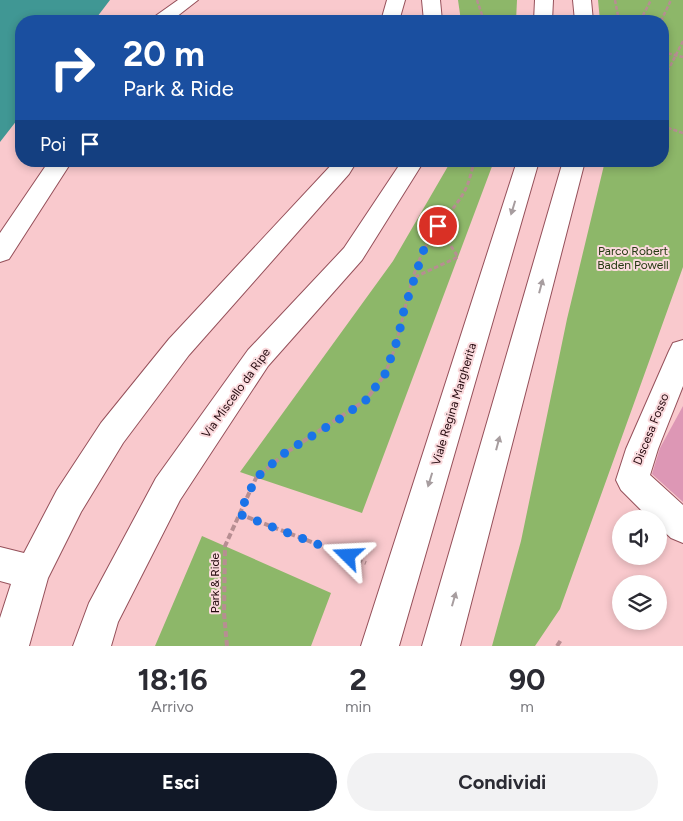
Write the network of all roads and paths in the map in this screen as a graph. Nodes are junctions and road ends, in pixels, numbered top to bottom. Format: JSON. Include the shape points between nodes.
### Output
{"nodes":[{"id":1,"x":189,"y":0,"type":"edge"},
{"id":2,"x":396,"y":0,"type":"edge"},
{"id":3,"x":431,"y":0,"type":"edge"},
{"id":4,"x":477,"y":0,"type":"edge"},
{"id":5,"x":544,"y":0,"type":"edge"},
{"id":6,"x":582,"y":0,"type":"edge"},
{"id":7,"x":615,"y":0,"type":"edge"},
{"id":8,"x":651,"y":0,"type":"edge"},
{"id":9,"x":671,"y":0,"type":"edge"},
{"id":10,"x":168,"y":15,"type":"edge"},
{"id":11,"x":392,"y":15,"type":"edge"},
{"id":12,"x":432,"y":15,"type":"edge"},
{"id":13,"x":482,"y":15,"type":"edge"},
{"id":14,"x":543,"y":15,"type":"edge"},
{"id":15,"x":583,"y":15,"type":"edge"},
{"id":16,"x":618,"y":15,"type":"edge"},
{"id":17,"x":643,"y":15,"type":"edge"},
{"id":18,"x":664,"y":15,"type":"edge"},
{"id":19,"x":683,"y":41,"type":"edge"},
{"id":20,"x":669,"y":54,"type":"edge"},
{"id":21,"x":676,"y":55,"type":"junction"},
{"id":22,"x":683,"y":57,"type":"edge"},
{"id":23,"x":669,"y":68,"type":"edge"},
{"id":24,"x":669,"y":128,"type":"edge"},
{"id":25,"x":683,"y":133,"type":"edge"},
{"id":26,"x":57,"y":167,"type":"edge"},
{"id":27,"x":342,"y":167,"type":"edge"},
{"id":28,"x":409,"y":167,"type":"edge"},
{"id":29,"x":474,"y":167,"type":"edge"},
{"id":30,"x":526,"y":167,"type":"edge"},
{"id":31,"x":572,"y":167,"type":"edge"},
{"id":32,"x":438,"y":226,"type":"junction"},
{"id":33,"x":0,"y":253,"type":"edge"},
{"id":34,"x":415,"y":277,"type":"junction"},
{"id":35,"x":683,"y":351,"type":"edge"},
{"id":36,"x":239,"y":514,"type":"junction"},
{"id":37,"x":683,"y":527,"type":"edge"},
{"id":38,"x":367,"y":563,"type":"dead end"},
{"id":39,"x":16,"y":569,"type":"edge"},
{"id":40,"x":561,"y":640,"type":"dead end"},
{"id":41,"x":10,"y":646,"type":"edge"},
{"id":42,"x":92,"y":646,"type":"edge"},
{"id":43,"x":227,"y":646,"type":"edge"},
{"id":44,"x":380,"y":646,"type":"edge"},
{"id":45,"x":441,"y":646,"type":"edge"},
{"id":46,"x":557,"y":646,"type":"edge"}],
"edges":[{"from":1,"to":10,"type":"street"},
{"from":2,"to":11,"type":"street"},
{"from":3,"to":12,"type":"street"},
{"from":4,"to":13,"type":"path"},
{"from":5,"to":14,"type":"street"},
{"from":6,"to":15,"type":"street"},
{"from":7,"to":16,"type":"path"},
{"from":8,"to":17,"type":"path"},
{"from":9,"to":18,"type":"path"},
{"from":19,"to":21,"type":"path"},
{"from":20,"to":21,"type":"path"},
{"from":21,"to":22,"type":"path"},
{"from":21,"to":23,"type":"path"},
{"from":24,"to":25,"type":"path"},
{"from":26,"to":33,"type":"street"},
{"from":27,"to":39,"type":"street","via":[[179,347],[112,433],[69,501]]},
{"from":28,"to":42,"type":"street","name":"Via Miscello da Ripe","via":[[352,254],[258,358],[168,489],[102,616]]},
{"from":29,"to":32,"type":"path","name":"Park & Ride","via":[[465,191]]},
{"from":30,"to":44,"type":"street","name":"Viale Regina Margherita","one_way":true},
{"from":45,"to":31,"type":"street","one_way":true},
{"from":32,"to":34,"type":"path","name":"Park & Ride","via":[[424,249]]},
{"from":32,"to":34,"type":"path","via":[[458,257]]},
{"from":34,"to":36,"type":"path","name":"Park & Ride","via":[[385,374],[366,400],[286,452],[256,478]]},
{"from":35,"to":37,"type":"street","name":"Discesa Fosso","via":[[632,480]]},
{"from":36,"to":38,"type":"path"},
{"from":36,"to":43,"type":"path","name":"Park & Ride","via":[[225,546]]},
{"from":39,"to":41,"type":"street"},
{"from":40,"to":46,"type":"path"}]}
